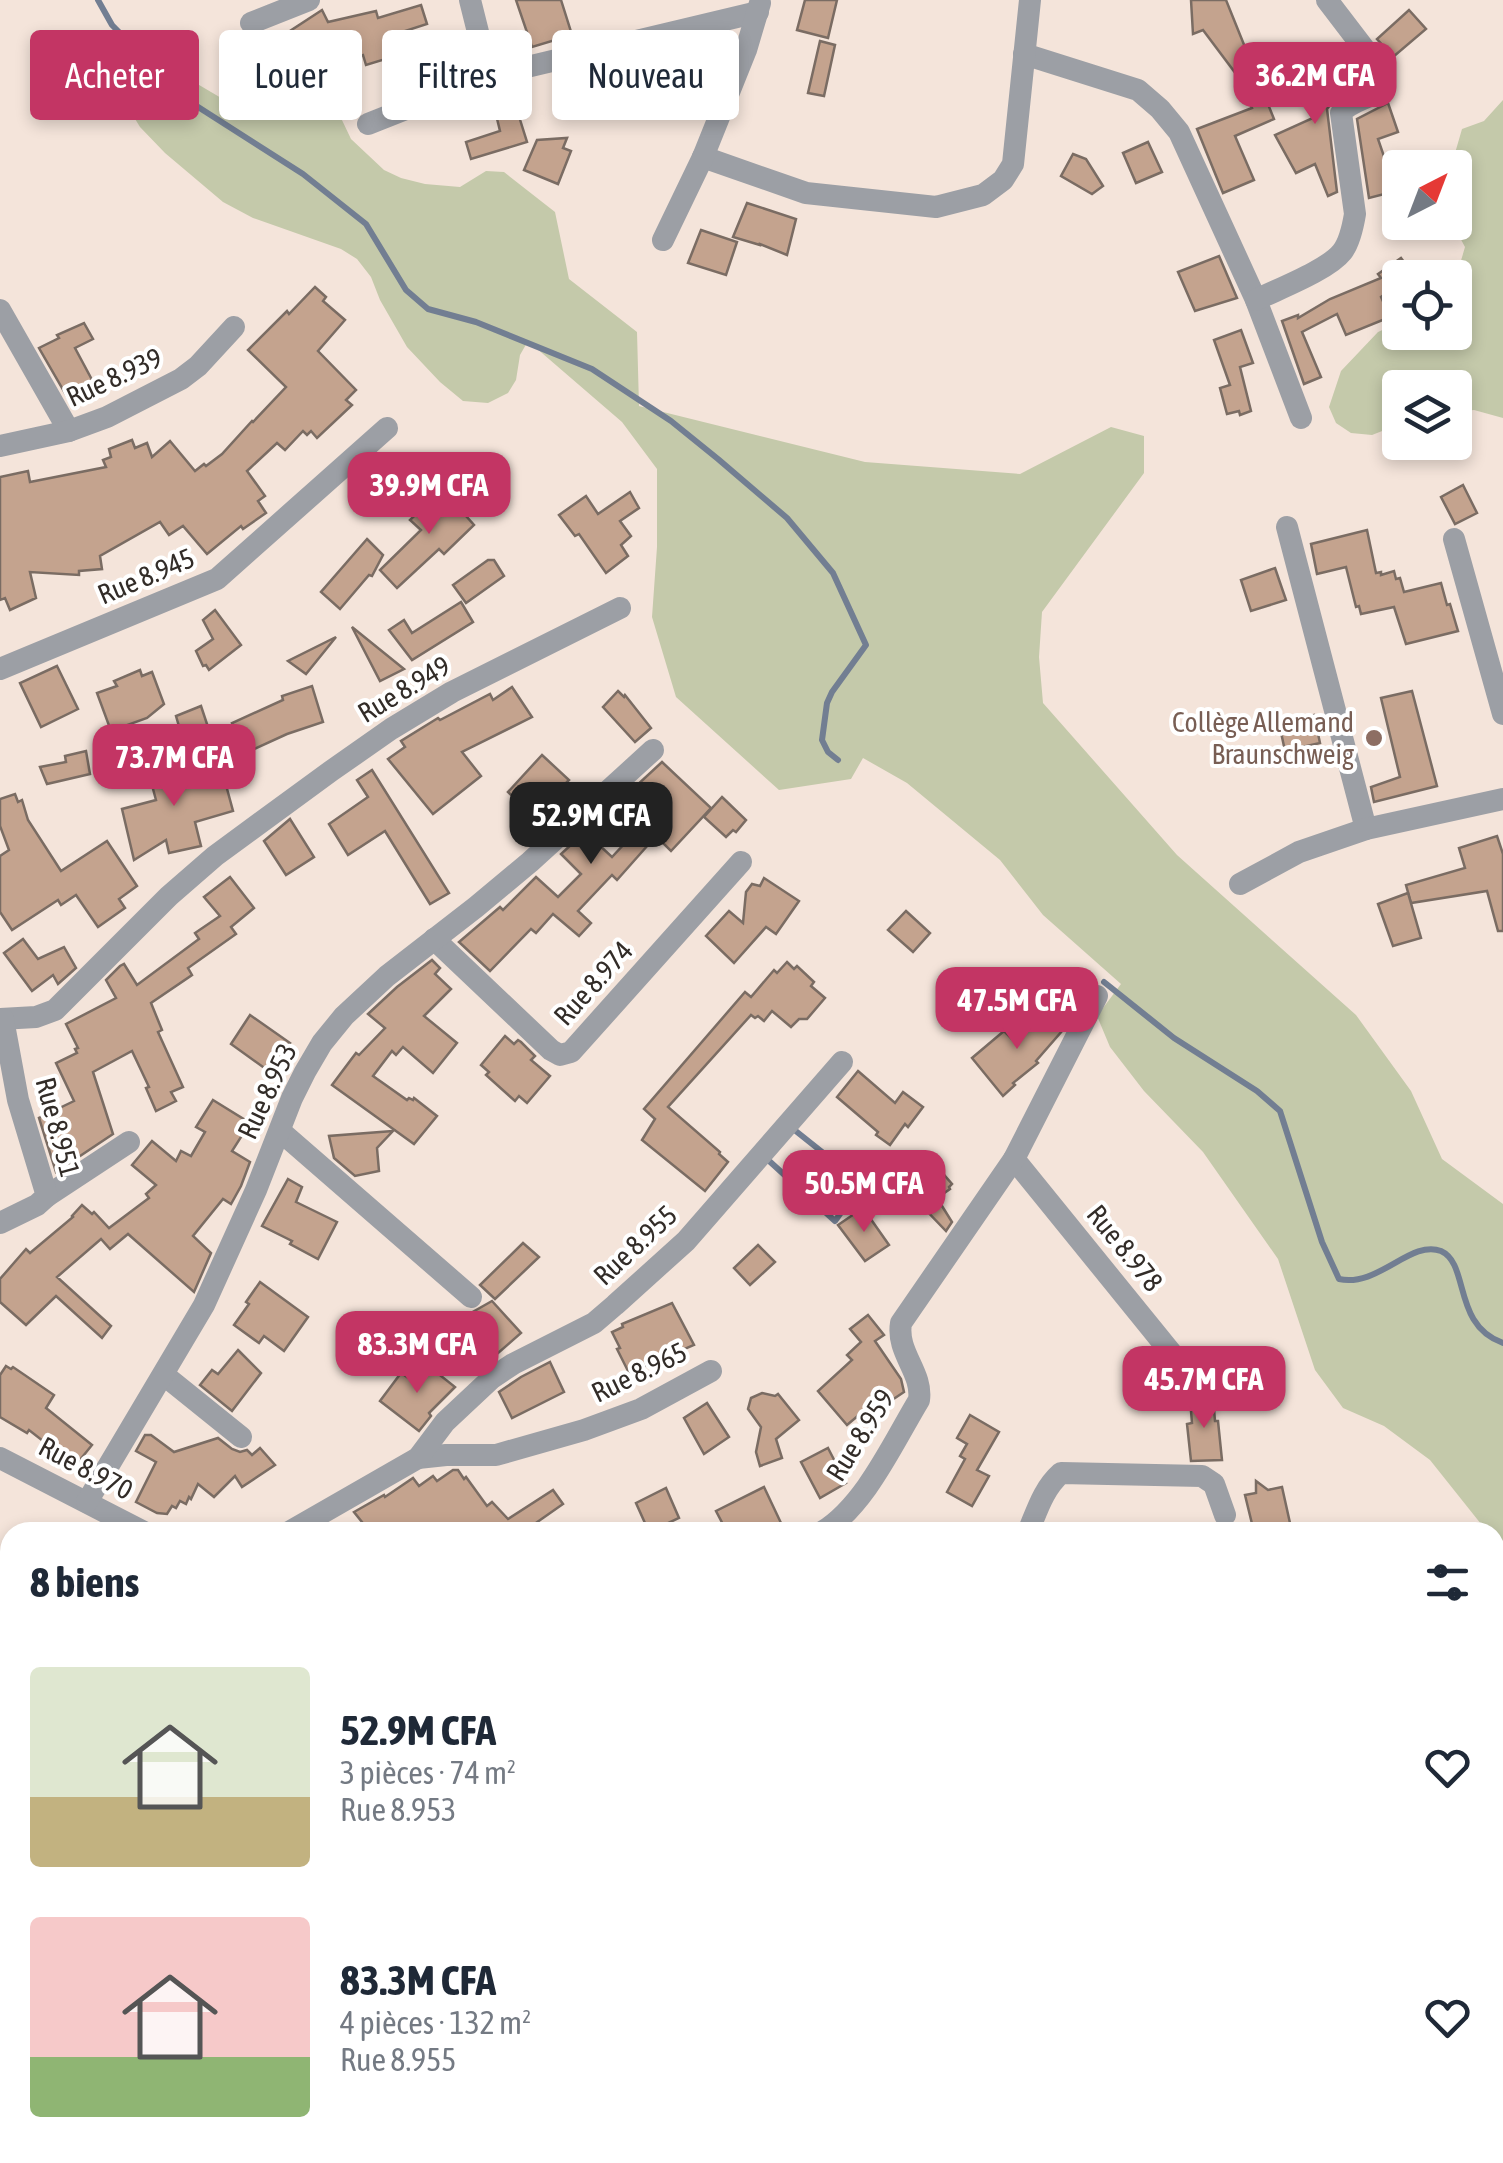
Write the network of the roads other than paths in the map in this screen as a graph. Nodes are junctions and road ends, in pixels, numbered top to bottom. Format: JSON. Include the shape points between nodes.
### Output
{"nodes":[{"id":1,"x":309,"y":0,"type":"edge"},
{"id":2,"x":470,"y":0,"type":"edge"},
{"id":3,"x":1030,"y":0,"type":"edge"},
{"id":4,"x":1328,"y":0,"type":"edge"},
{"id":5,"x":759,"y":6,"type":"edge"},
{"id":6,"x":252,"y":23,"type":"dead end"},
{"id":7,"x":478,"y":30,"type":"edge"},
{"id":8,"x":1024,"y":54,"type":"junction"},
{"id":9,"x":532,"y":65,"type":"edge"},
{"id":10,"x":382,"y":118,"type":"edge"},
{"id":11,"x":368,"y":124,"type":"dead end"},
{"id":12,"x":703,"y":156,"type":"junction"},
{"id":13,"x":663,"y":240,"type":"dead end"},
{"id":14,"x":1256,"y":300,"type":"junction"},
{"id":15,"x":0,"y":310,"type":"edge"},
{"id":16,"x":234,"y":327,"type":"dead end"},
{"id":17,"x":1300,"y":418,"type":"dead end"},
{"id":18,"x":387,"y":428,"type":"dead end"},
{"id":19,"x":69,"y":431,"type":"junction"},
{"id":20,"x":0,"y":446,"type":"edge"},
{"id":21,"x":1287,"y":527,"type":"dead end"},
{"id":22,"x":1454,"y":539,"type":"dead end"},
{"id":23,"x":620,"y":608,"type":"dead end"},
{"id":24,"x":0,"y":669,"type":"edge"},
{"id":25,"x":1503,"y":714,"type":"edge"},
{"id":26,"x":654,"y":750,"type":"dead end"},
{"id":27,"x":1503,"y":800,"type":"edge"},
{"id":28,"x":1366,"y":829,"type":"junction"},
{"id":29,"x":741,"y":862,"type":"dead end"},
{"id":30,"x":1240,"y":884,"type":"dead end"},
{"id":31,"x":434,"y":939,"type":"junction"},
{"id":32,"x":1097,"y":996,"type":"dead end"},
{"id":33,"x":1,"y":1019,"type":"edge"},
{"id":34,"x":842,"y":1062,"type":"dead end"},
{"id":35,"x":280,"y":1131,"type":"junction"},
{"id":36,"x":129,"y":1142,"type":"dead end"},
{"id":37,"x":1014,"y":1158,"type":"junction"},
{"id":38,"x":47,"y":1196,"type":"junction"},
{"id":39,"x":0,"y":1224,"type":"edge"},
{"id":40,"x":470,"y":1297,"type":"dead end"},
{"id":41,"x":711,"y":1370,"type":"dead end"},
{"id":42,"x":164,"y":1375,"type":"junction"},
{"id":43,"x":1190,"y":1376,"type":"dead end"},
{"id":44,"x":241,"y":1436,"type":"dead end"},
{"id":45,"x":0,"y":1458,"type":"edge"},
{"id":46,"x":418,"y":1458,"type":"junction"},
{"id":47,"x":87,"y":1502,"type":"junction"},
{"id":48,"x":1225,"y":1515,"type":"dead end"},
{"id":49,"x":125,"y":1522,"type":"edge"},
{"id":50,"x":306,"y":1522,"type":"edge"},
{"id":51,"x":836,"y":1522,"type":"edge"},
{"id":52,"x":1032,"y":1522,"type":"edge"}],
"edges":[{"from":1,"to":6,"type":"street"},
{"from":2,"to":7,"type":"street"},
{"from":3,"to":8,"type":"street"},
{"from":4,"to":14,"type":"street","via":[[1384,76],[1376,93],[1340,113],[1353,227],[1328,264]]},
{"from":5,"to":9,"type":"street"},
{"from":5,"to":12,"type":"street"},
{"from":8,"to":12,"type":"street","via":[[1013,164],[983,194],[936,208],[852,200],[806,193]]},
{"from":8,"to":14,"type":"street","via":[[1138,90],[1160,109],[1179,132]]},
{"from":10,"to":11,"type":"street"},
{"from":12,"to":13,"type":"street"},
{"from":14,"to":17,"type":"street"},
{"from":15,"to":19,"type":"street"},
{"from":16,"to":19,"type":"street","name":"Rue 8.939","via":[[181,379]]},
{"from":18,"to":24,"type":"street","name":"Rue 8.945","via":[[217,579]]},
{"from":19,"to":20,"type":"street","name":"Rue 8.939"},
{"from":21,"to":28,"type":"street"},
{"from":22,"to":25,"type":"street"},
{"from":23,"to":33,"type":"street","name":"Rue 8.949","via":[[390,730],[214,856],[55,1010]]},
{"from":26,"to":31,"type":"street","name":"Rue 8.953"},
{"from":27,"to":28,"type":"street"},
{"from":28,"to":30,"type":"street","via":[[1299,852]]},
{"from":29,"to":31,"type":"street","name":"Rue 8.974","via":[[572,1052],[560,1056]]},
{"from":31,"to":35,"type":"street","name":"Rue 8.953","via":[[344,1016],[304,1072]]},
{"from":32,"to":37,"type":"street","name":"Rue 8.959"},
{"from":33,"to":38,"type":"street","name":"Rue 8.951"},
{"from":34,"to":46,"type":"street","name":"Rue 8.955","via":[[686,1241],[594,1322],[492,1378]]},
{"from":35,"to":40,"type":"street"},
{"from":35,"to":42,"type":"street","name":"Rue 8.953","via":[[211,1289]]},
{"from":36,"to":38,"type":"street"},
{"from":37,"to":43,"type":"street","name":"Rue 8.978"},
{"from":37,"to":51,"type":"street","name":"Rue 8.959","via":[[901,1324],[919,1400]]},
{"from":38,"to":39,"type":"street","name":"Rue 8.951"},
{"from":41,"to":46,"type":"street","name":"Rue 8.965","via":[[642,1409],[584,1430],[496,1456]]},
{"from":42,"to":44,"type":"street"},
{"from":42,"to":47,"type":"street","name":"Rue 8.953"},
{"from":45,"to":47,"type":"street","name":"Rue 8.970"},
{"from":46,"to":50,"type":"street","name":"Rue 8.955"},
{"from":47,"to":49,"type":"street","name":"Rue 8.970"},
{"from":48,"to":52,"type":"street","via":[[1214,1484],[1202,1476],[1061,1473]]}]}
